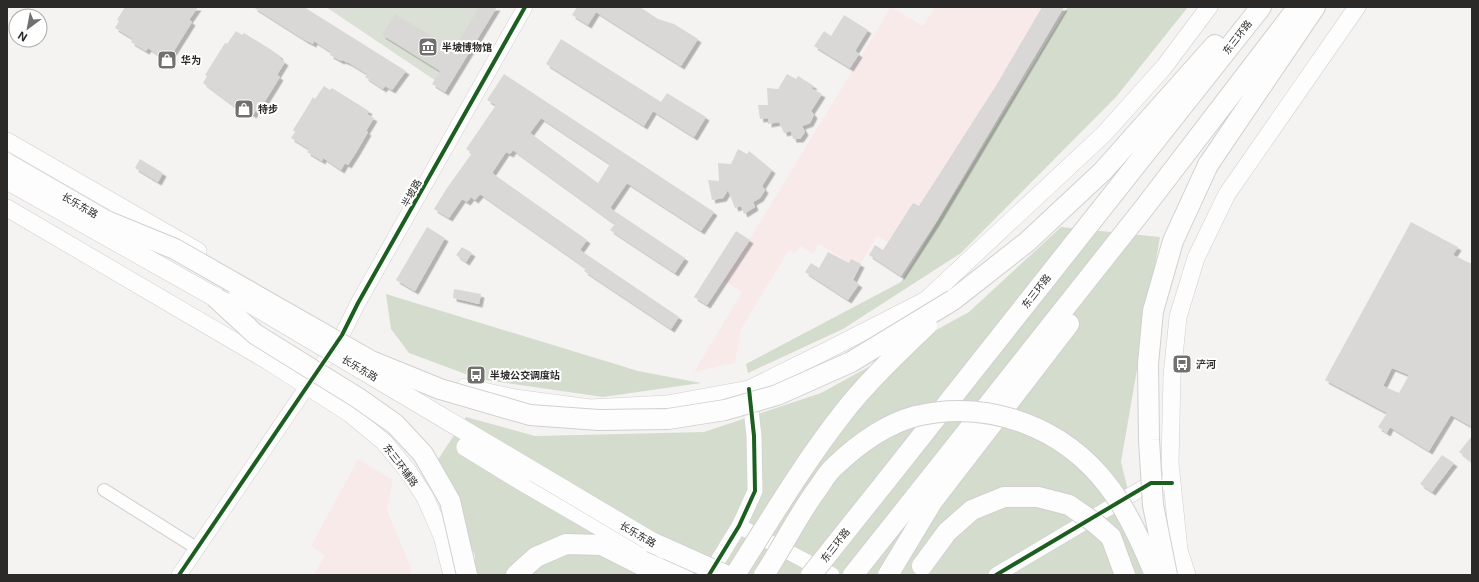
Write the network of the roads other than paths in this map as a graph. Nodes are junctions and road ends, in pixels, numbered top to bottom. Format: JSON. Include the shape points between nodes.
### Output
{"nodes":[{"id":1,"x":525,"y":7,"type":"edge"},
{"id":2,"x":1209,"y":7,"type":"edge"},
{"id":3,"x":1254,"y":7,"type":"edge"},
{"id":4,"x":1261,"y":7,"type":"edge"},
{"id":5,"x":1298,"y":7,"type":"edge"},
{"id":6,"x":1315,"y":7,"type":"edge"},
{"id":7,"x":1357,"y":7,"type":"edge"},
{"id":8,"x":7,"y":141,"type":"edge"},
{"id":9,"x":7,"y":163,"type":"edge"},
{"id":10,"x":7,"y":180,"type":"edge"},
{"id":11,"x":7,"y":208,"type":"edge"},
{"id":12,"x":109,"y":222,"type":"junction"},
{"id":13,"x":215,"y":297,"type":"junction"},
{"id":14,"x":953,"y":300,"type":"junction"},
{"id":15,"x":342,"y":335,"type":"junction"},
{"id":16,"x":308,"y":386,"type":"junction"},
{"id":17,"x":749,"y":389,"type":"junction"},
{"id":18,"x":1172,"y":483,"type":"junction"},
{"id":19,"x":104,"y":490,"type":"dead end"},
{"id":20,"x":923,"y":499,"type":"junction"},
{"id":21,"x":739,"y":526,"type":"junction"},
{"id":22,"x":651,"y":542,"type":"junction"},
{"id":23,"x":198,"y":549,"type":"junction"},
{"id":24,"x":179,"y":575,"type":"edge"},
{"id":25,"x":452,"y":575,"type":"edge"},
{"id":26,"x":467,"y":575,"type":"edge"},
{"id":27,"x":516,"y":575,"type":"edge"},
{"id":28,"x":661,"y":575,"type":"edge"},
{"id":29,"x":684,"y":575,"type":"edge"},
{"id":30,"x":710,"y":575,"type":"edge"},
{"id":31,"x":725,"y":575,"type":"edge"},
{"id":32,"x":735,"y":575,"type":"edge"},
{"id":33,"x":764,"y":575,"type":"edge"},
{"id":34,"x":811,"y":575,"type":"edge"},
{"id":35,"x":832,"y":575,"type":"edge"},
{"id":36,"x":853,"y":575,"type":"edge"},
{"id":37,"x":888,"y":575,"type":"edge"},
{"id":38,"x":917,"y":575,"type":"edge"},
{"id":39,"x":996,"y":575,"type":"edge"},
{"id":40,"x":1125,"y":575,"type":"edge"},
{"id":41,"x":1155,"y":575,"type":"edge"},
{"id":42,"x":1167,"y":575,"type":"edge"},
{"id":43,"x":1187,"y":575,"type":"edge"}],
"edges":[{"from":1,"to":15,"type":"street","name":"半坡路"},
{"from":2,"to":17,"type":"main road","via":[[1164,67],[1104,134],[926,300]]},
{"from":3,"to":14,"type":"highway","via":[[1228,30],[1103,171],[1027,242]]},
{"from":4,"to":34,"type":"highway","name":"东三环路","bridge":true},
{"from":5,"to":20,"type":"highway","via":[[1144,208],[1126,248]]},
{"from":6,"to":42,"type":"highway","bridge":true,"via":[[1208,165],[1173,241],[1152,318],[1148,364],[1148,440],[1153,505]]},
{"from":7,"to":18,"type":"main road","via":[[1227,194],[1196,258],[1178,317],[1172,376]]},
{"from":8,"to":15,"type":"main road"},
{"from":9,"to":12,"type":"main road","name":"长乐东路","bridge":true},
{"from":10,"to":13,"type":"main road","name":"长乐东路","bridge":true},
{"from":11,"to":16,"type":"main road","name":"东三环辅路"},
{"from":12,"to":14,"type":"highway","bridge":true,"via":[[175,249],[371,361],[440,389],[530,415],[599,420],[668,419],[725,410],[777,395],[851,362]]},
{"from":12,"to":22,"type":"main road","name":"长乐东路","bridge":true},
{"from":13,"to":26,"type":"highway","bridge":true,"via":[[255,334],[395,424],[423,454],[450,501]]},
{"from":13,"to":29,"type":"main road","name":"长乐东路","bridge":true},
{"from":14,"to":32,"type":"highway","bridge":true,"via":[[889,361],[843,412],[786,494]]},
{"from":15,"to":16,"type":"street","name":"半坡路"},
{"from":15,"to":17,"type":"main road","via":[[382,357],[431,377],[490,393],[538,402],[590,408],[659,404]]},
{"from":16,"to":23,"type":"street","name":"半坡路"},
{"from":16,"to":25,"type":"main road","name":"东三环辅路","via":[[349,413],[384,442],[408,471],[436,520],[447,550]]},
{"from":17,"to":21,"type":"street","via":[[754,436],[755,491]]},
{"from":18,"to":39,"type":"street","via":[[1151,483]]},
{"from":18,"to":43,"type":"main road","via":[[1179,550]]},
{"from":19,"to":23,"type":"street"},
{"from":20,"to":36,"type":"highway","bridge":true},
{"from":20,"to":37,"type":"highway","bridge":true},
{"from":21,"to":30,"type":"street"},
{"from":21,"to":35,"type":"street"},
{"from":22,"to":30,"type":"main road","name":"长乐东路","bridge":true},
{"from":22,"to":31,"type":"highway","bridge":true},
{"from":23,"to":24,"type":"street","name":"半坡路"},
{"from":27,"to":28,"type":"highway","via":[[536,557],[566,544],[602,545]]},
{"from":33,"to":41,"type":"highway","bridge":true,"via":[[804,507],[833,467],[889,427],[916,416],[962,411],[994,414],[1022,421],[1053,435],[1083,458],[1109,487],[1133,527]]},
{"from":38,"to":40,"type":"highway","bridge":true,"via":[[947,532],[972,510],[1004,497],[1038,497],[1069,505],[1111,537]]}]}
